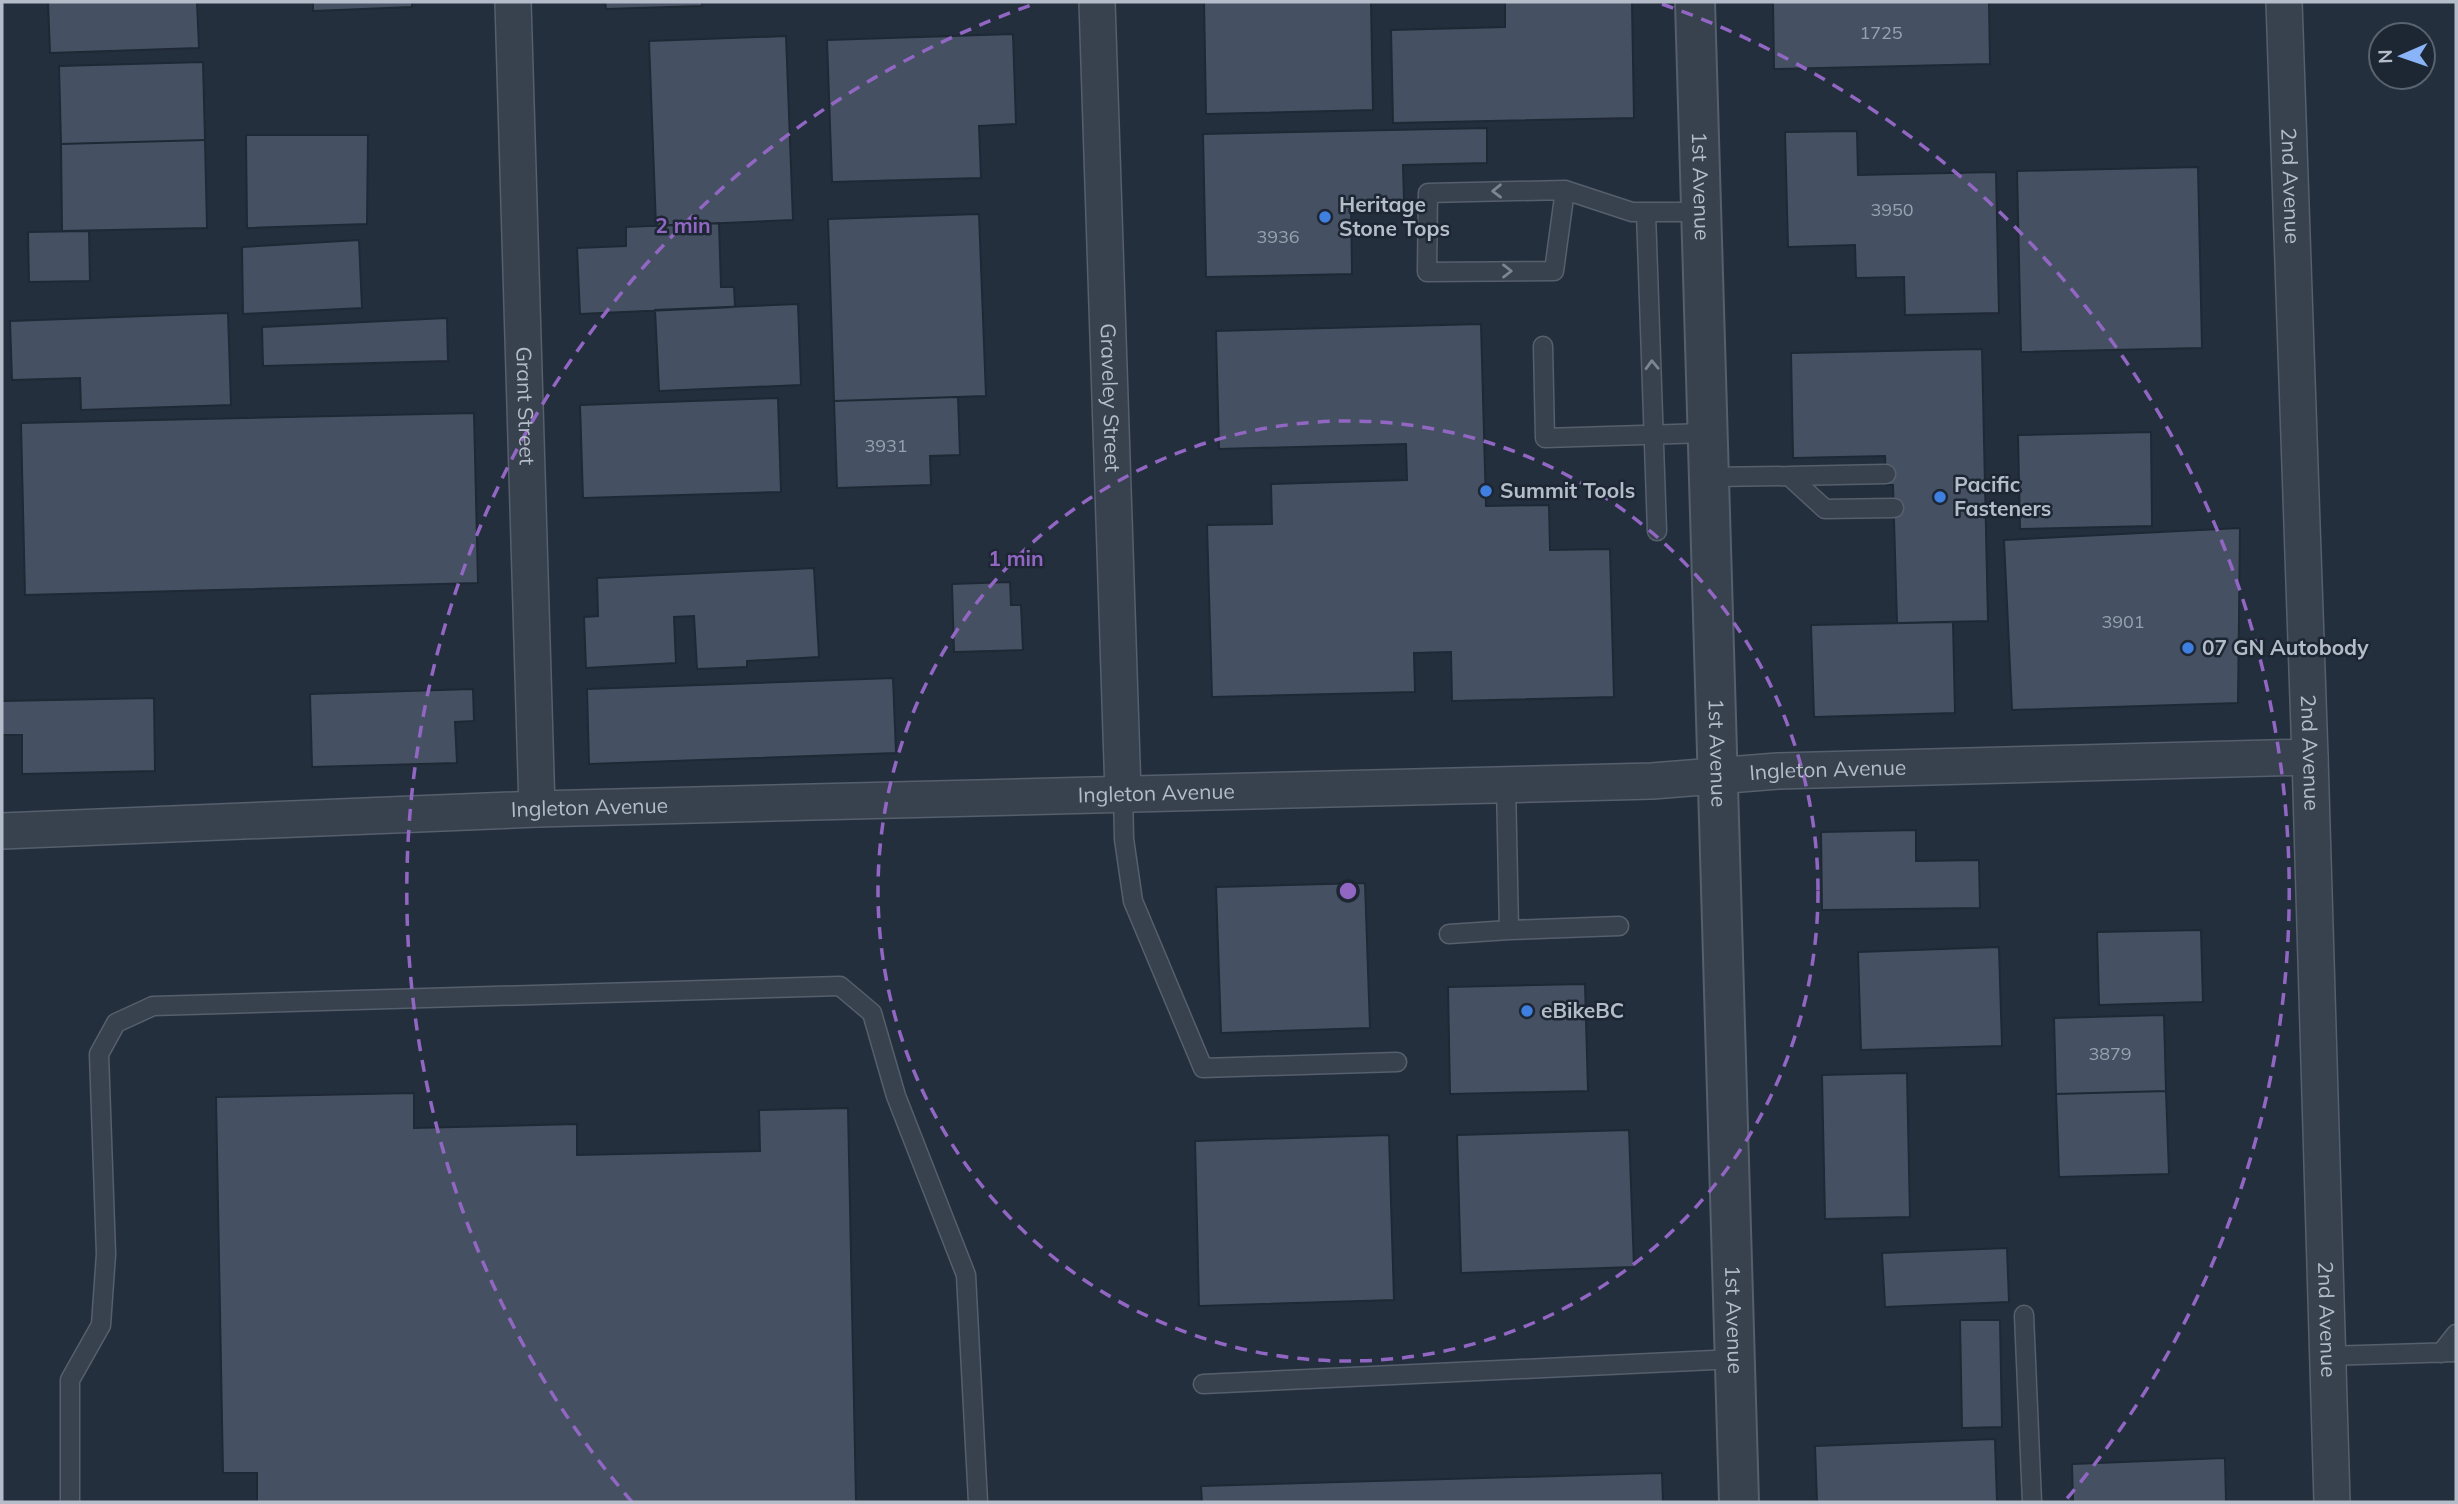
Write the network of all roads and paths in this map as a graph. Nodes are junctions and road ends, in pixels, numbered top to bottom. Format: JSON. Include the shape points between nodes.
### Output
{"nodes":[{"id":1,"x":513,"y":2,"type":"edge"},
{"id":2,"x":1097,"y":2,"type":"edge"},
{"id":3,"x":1695,"y":2,"type":"edge"},
{"id":4,"x":2284,"y":2,"type":"edge"},
{"id":5,"x":1565,"y":190,"type":"junction"},
{"id":6,"x":1701,"y":212,"type":"junction"},
{"id":7,"x":1646,"y":213,"type":"junction"},
{"id":8,"x":1543,"y":346,"type":"dead end"},
{"id":9,"x":1707,"y":433,"type":"junction"},
{"id":10,"x":1654,"y":434,"type":"junction"},
{"id":11,"x":1886,"y":474,"type":"dead end"},
{"id":12,"x":1789,"y":476,"type":"junction"},
{"id":13,"x":1709,"y":477,"type":"junction"},
{"id":14,"x":1894,"y":508,"type":"dead end"},
{"id":15,"x":1657,"y":531,"type":"dead end"},
{"id":16,"x":2310,"y":757,"type":"junction"},
{"id":17,"x":1717,"y":776,"type":"junction"},
{"id":18,"x":1506,"y":784,"type":"junction"},
{"id":19,"x":1123,"y":793,"type":"junction"},
{"id":20,"x":537,"y":809,"type":"junction"},
{"id":21,"x":2,"y":831,"type":"edge"},
{"id":22,"x":1619,"y":926,"type":"dead end"},
{"id":23,"x":1509,"y":930,"type":"junction"},
{"id":24,"x":1450,"y":934,"type":"dead end"},
{"id":25,"x":1397,"y":1062,"type":"dead end"},
{"id":26,"x":2024,"y":1315,"type":"dead end"},
{"id":27,"x":2456,"y":1334,"type":"edge"},
{"id":28,"x":2449,"y":1353,"type":"edge"},
{"id":29,"x":2328,"y":1356,"type":"junction"},
{"id":30,"x":1735,"y":1359,"type":"junction"},
{"id":31,"x":1203,"y":1384,"type":"dead end"},
{"id":32,"x":70,"y":1502,"type":"edge"},
{"id":33,"x":978,"y":1502,"type":"edge"},
{"id":34,"x":1739,"y":1502,"type":"edge"},
{"id":35,"x":2032,"y":1502,"type":"edge"},
{"id":36,"x":2332,"y":1502,"type":"edge"}],
"edges":[{"from":1,"to":20,"type":"street","name":"Grant Street"},
{"from":2,"to":19,"type":"street","name":"Graveley Street"},
{"from":3,"to":6,"type":"street","name":"1st Avenue"},
{"from":4,"to":16,"type":"street","name":"2nd Avenue"},
{"from":5,"to":5,"type":"lane","one_way":true,"via":[[1428,193],[1427,272],[1554,271]]},
{"from":5,"to":7,"type":"lane"},
{"from":6,"to":7,"type":"lane"},
{"from":6,"to":9,"type":"street","name":"1st Avenue"},
{"from":10,"to":7,"type":"lane","one_way":true},
{"from":8,"to":10,"type":"lane","via":[[1545,438]]},
{"from":9,"to":10,"type":"lane"},
{"from":9,"to":13,"type":"street","name":"1st Avenue"},
{"from":10,"to":15,"type":"lane"},
{"from":11,"to":12,"type":"lane"},
{"from":12,"to":13,"type":"lane"},
{"from":12,"to":14,"type":"lane","via":[[1825,509]]},
{"from":13,"to":17,"type":"street","name":"1st Avenue"},
{"from":16,"to":17,"type":"street","name":"Ingleton Avenue"},
{"from":16,"to":29,"type":"street","name":"2nd Avenue"},
{"from":17,"to":18,"type":"street","name":"Ingleton Avenue"},
{"from":17,"to":30,"type":"street","name":"1st Avenue"},
{"from":18,"to":19,"type":"street","name":"Ingleton Avenue"},
{"from":18,"to":23,"type":"lane"},
{"from":19,"to":20,"type":"street","name":"Ingleton Avenue"},
{"from":19,"to":25,"type":"lane","via":[[1133,901],[1203,1068]]},
{"from":20,"to":21,"type":"street","name":"Ingleton Avenue"},
{"from":22,"to":23,"type":"lane"},
{"from":23,"to":24,"type":"lane"},
{"from":26,"to":35,"type":"lane"},
{"from":27,"to":28,"type":"lane"},
{"from":28,"to":29,"type":"lane"},
{"from":29,"to":36,"type":"street","name":"2nd Avenue"},
{"from":30,"to":31,"type":"lane"},
{"from":30,"to":34,"type":"street","name":"1st Avenue"},
{"from":32,"to":33,"type":"lane","via":[[70,1380],[101,1325],[106,1254],[99,1054],[116,1023],[153,1006],[840,986],[872,1013],[896,1096],[966,1275]]}]}
